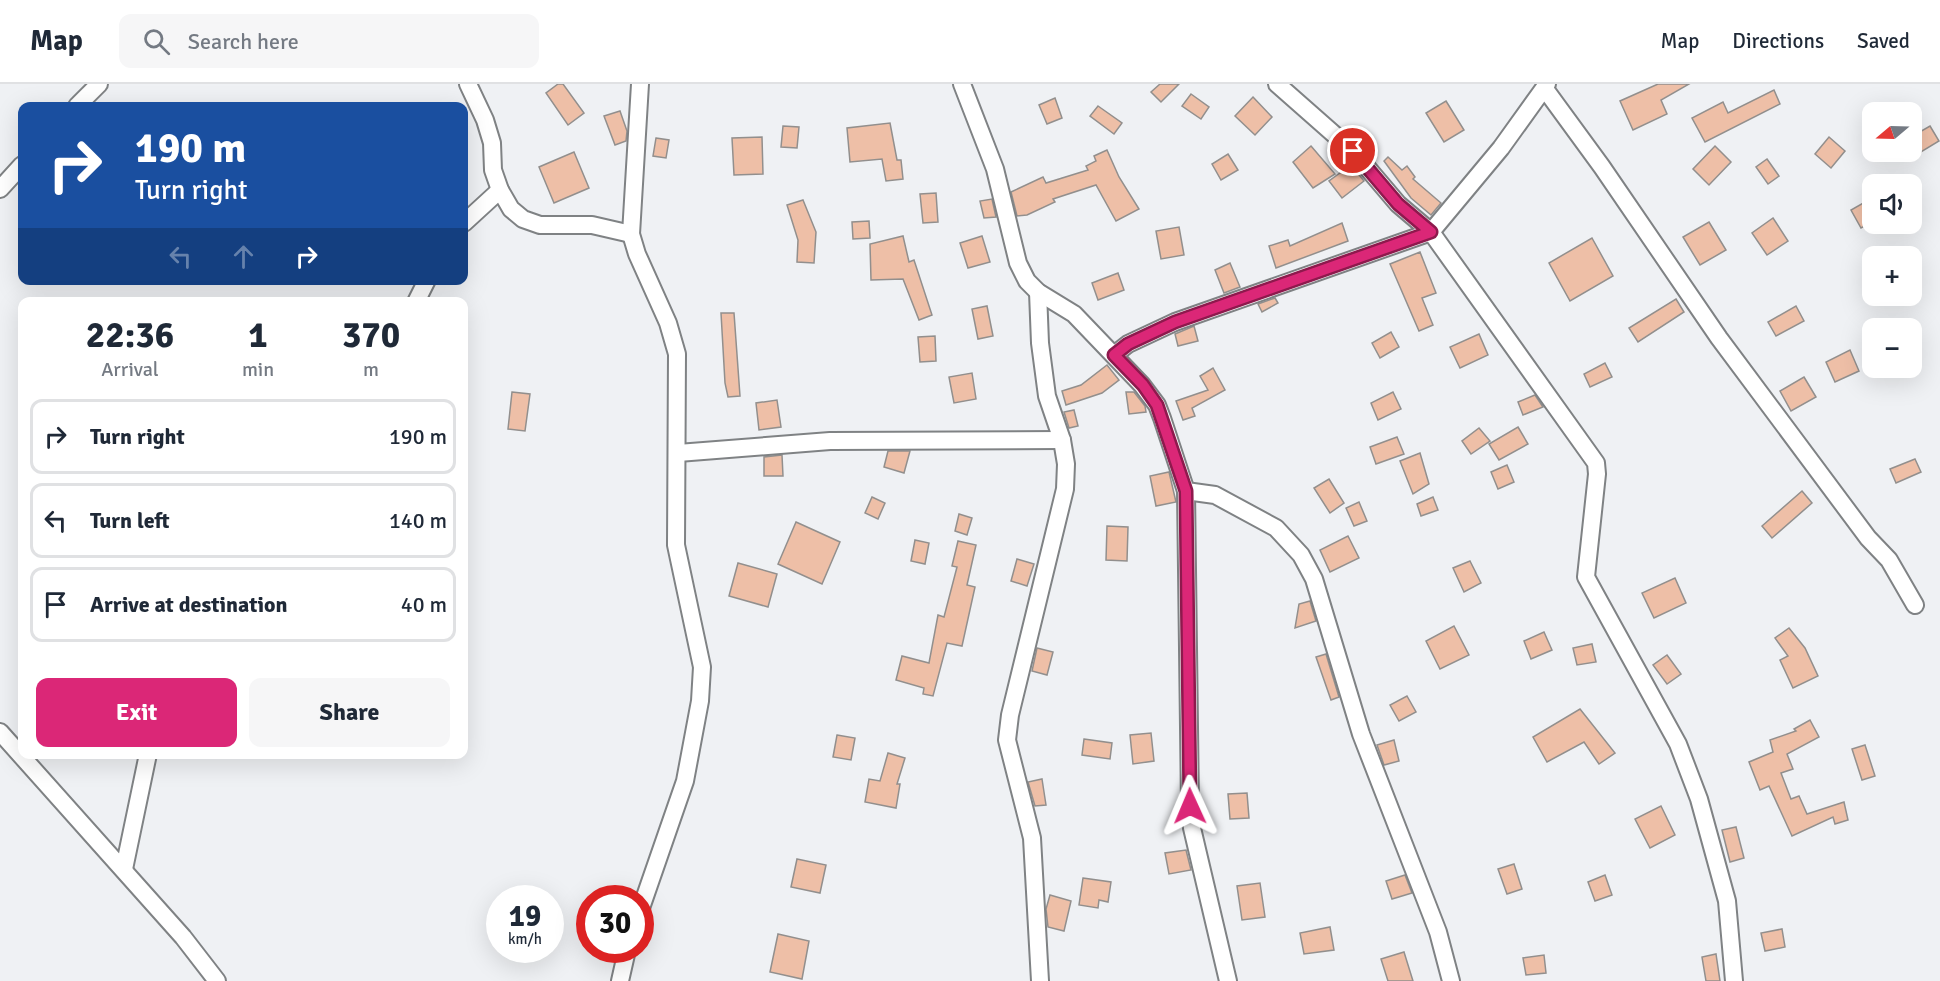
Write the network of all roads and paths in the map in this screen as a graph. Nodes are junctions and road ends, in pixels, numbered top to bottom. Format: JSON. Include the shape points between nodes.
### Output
{"nodes":[{"id":1,"x":99,"y":84,"type":"edge"},
{"id":2,"x":468,"y":84,"type":"edge"},
{"id":3,"x":640,"y":84,"type":"edge"},
{"id":4,"x":962,"y":84,"type":"edge"},
{"id":5,"x":1277,"y":84,"type":"edge"},
{"id":6,"x":1546,"y":87,"type":"edge"},
{"id":7,"x":81,"y":102,"type":"edge"},
{"id":8,"x":18,"y":169,"type":"edge"},
{"id":9,"x":0,"y":189,"type":"edge"},
{"id":10,"x":500,"y":190,"type":"junction"},
{"id":11,"x":468,"y":219,"type":"edge"},
{"id":12,"x":1431,"y":232,"type":"junction"},
{"id":13,"x":631,"y":234,"type":"junction"},
{"id":14,"x":1038,"y":292,"type":"junction"},
{"id":15,"x":1114,"y":355,"type":"junction"},
{"id":16,"x":1062,"y":440,"type":"junction"},
{"id":17,"x":678,"y":453,"type":"junction"},
{"id":18,"x":1186,"y":491,"type":"junction"},
{"id":19,"x":1915,"y":605,"type":"dead end"},
{"id":20,"x":0,"y":732,"type":"edge"},
{"id":21,"x":18,"y":752,"type":"edge"},
{"id":22,"x":24,"y":759,"type":"edge"},
{"id":23,"x":147,"y":759,"type":"edge"},
{"id":24,"x":124,"y":869,"type":"junction"},
{"id":25,"x":649,"y":885,"type":"edge"},
{"id":26,"x":624,"y":963,"type":"edge"},
{"id":27,"x":217,"y":981,"type":"edge"},
{"id":28,"x":620,"y":981,"type":"edge"},
{"id":29,"x":1040,"y":981,"type":"edge"},
{"id":30,"x":1228,"y":981,"type":"edge"},
{"id":31,"x":1450,"y":981,"type":"edge"},
{"id":32,"x":1734,"y":981,"type":"edge"}],
"edges":[{"from":1,"to":7,"type":"street"},
{"from":2,"to":10,"type":"street","via":[[492,143],[493,170]]},
{"from":3,"to":13,"type":"street"},
{"from":4,"to":14,"type":"street","via":[[995,169],[1018,263]]},
{"from":5,"to":12,"type":"street","via":[[1353,151],[1398,204]]},
{"from":6,"to":12,"type":"street"},
{"from":6,"to":19,"type":"street","via":[[1719,338],[1868,538],[1889,560]]},
{"from":8,"to":9,"type":"street"},
{"from":10,"to":11,"type":"street"},
{"from":10,"to":13,"type":"street","via":[[511,209],[540,225],[592,225]]},
{"from":12,"to":15,"type":"street","via":[[1175,322],[1128,344]]},
{"from":12,"to":32,"type":"street","via":[[1596,463],[1586,577],[1678,744],[1699,799],[1726,901]]},
{"from":13,"to":17,"type":"street","via":[[677,354]]},
{"from":14,"to":15,"type":"street","via":[[1074,314]]},
{"from":14,"to":16,"type":"street","via":[[1047,396]]},
{"from":15,"to":18,"type":"street","via":[[1157,405]]},
{"from":16,"to":17,"type":"street","via":[[830,441]]},
{"from":16,"to":29,"type":"street","via":[[1065,489],[1007,740],[1032,838]]},
{"from":17,"to":25,"type":"street","via":[[676,545],[702,667],[700,701],[686,781]]},
{"from":18,"to":30,"type":"street","via":[[1191,817]]},
{"from":18,"to":31,"type":"street","via":[[1215,495],[1276,528],[1301,555],[1314,579],[1361,734],[1437,932]]},
{"from":20,"to":21,"type":"street"},
{"from":22,"to":24,"type":"street"},
{"from":23,"to":24,"type":"street"},
{"from":24,"to":27,"type":"street"},
{"from":26,"to":28,"type":"street"}]}
